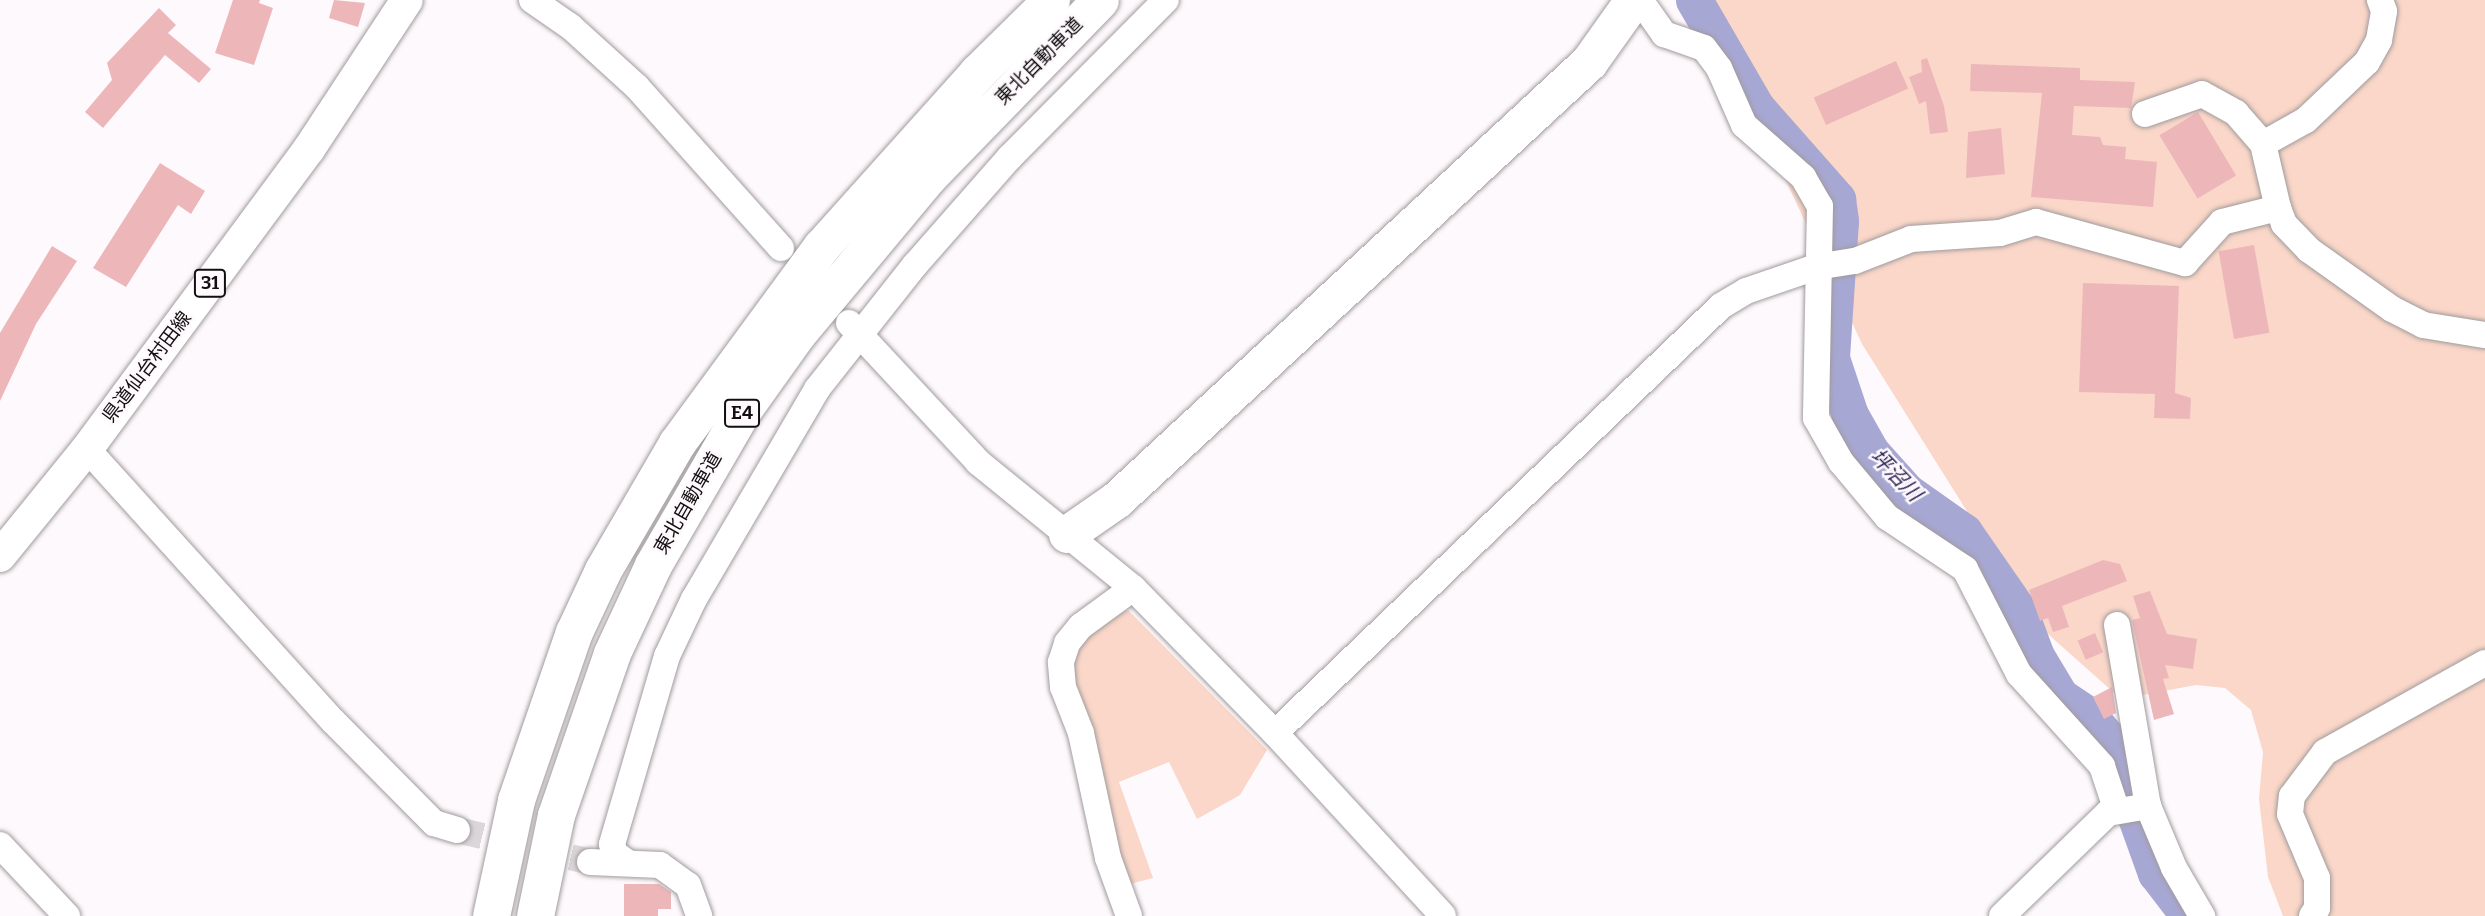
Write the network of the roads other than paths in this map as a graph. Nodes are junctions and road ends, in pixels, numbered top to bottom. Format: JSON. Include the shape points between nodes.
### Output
{"nodes":[{"id":1,"x":407,"y":0,"type":"edge"},
{"id":2,"x":532,"y":0,"type":"edge"},
{"id":3,"x":1051,"y":0,"type":"edge"},
{"id":4,"x":1100,"y":0,"type":"edge"},
{"id":5,"x":1166,"y":0,"type":"edge"},
{"id":6,"x":2380,"y":0,"type":"edge"},
{"id":7,"x":1631,"y":1,"type":"edge"},
{"id":8,"x":2145,"y":114,"type":"dead end"},
{"id":9,"x":2263,"y":144,"type":"junction"},
{"id":10,"x":2278,"y":208,"type":"junction"},
{"id":11,"x":781,"y":248,"type":"dead end"},
{"id":12,"x":1829,"y":265,"type":"junction"},
{"id":13,"x":853,"y":327,"type":"junction"},
{"id":14,"x":2485,"y":335,"type":"edge"},
{"id":15,"x":86,"y":449,"type":"junction"},
{"id":16,"x":1067,"y":534,"type":"junction"},
{"id":17,"x":0,"y":556,"type":"edge"},
{"id":18,"x":1133,"y":588,"type":"junction"},
{"id":19,"x":2117,"y":625,"type":"dead end"},
{"id":20,"x":2485,"y":663,"type":"edge"},
{"id":21,"x":1275,"y":733,"type":"junction"},
{"id":22,"x":2133,"y":808,"type":"junction"},
{"id":23,"x":457,"y":830,"type":"tunnel mouth"},
{"id":24,"x":0,"y":845,"type":"edge"},
{"id":25,"x":590,"y":862,"type":"tunnel mouth"},
{"id":26,"x":628,"y":863,"type":"junction"},
{"id":27,"x":67,"y":916,"type":"edge"},
{"id":28,"x":491,"y":916,"type":"edge"},
{"id":29,"x":535,"y":916,"type":"edge"},
{"id":30,"x":699,"y":916,"type":"edge"},
{"id":31,"x":1129,"y":916,"type":"edge"},
{"id":32,"x":1443,"y":916,"type":"edge"},
{"id":33,"x":2002,"y":916,"type":"edge"},
{"id":34,"x":2202,"y":916,"type":"edge"},
{"id":35,"x":2312,"y":916,"type":"edge"}],
"edges":[{"from":1,"to":15,"type":"main road","name":"県道仙台村田線","number":"31","via":[[309,149]]},
{"from":2,"to":11,"type":"street","via":[[571,27],[637,87]]},
{"from":3,"to":28,"type":"highway","name":"東北自動車道","number":"E4","via":[[977,73],[821,247],[677,443],[615,549],[574,632],[516,800]]},
{"from":4,"to":29,"type":"highway","name":"東北自動車道","number":"E4","via":[[918,188],[798,333],[743,410],[653,565],[612,653],[556,815]]},
{"from":5,"to":13,"type":"street","via":[[1010,157]]},
{"from":6,"to":9,"type":"street","via":[[2384,11],[2379,40],[2367,62],[2306,120]]},
{"from":7,"to":12,"type":"street","via":[[1664,34],[1704,48],[1744,125],[1803,177],[1820,206]]},
{"from":7,"to":16,"type":"highway","via":[[1579,57],[1113,477]]},
{"from":8,"to":9,"type":"street","via":[[2202,94],[2236,113]]},
{"from":9,"to":10,"type":"street"},
{"from":10,"to":12,"type":"street","via":[[2222,222],[2185,263],[2036,222],[2000,233],[1912,239]]},
{"from":10,"to":14,"type":"street","via":[[2294,237],[2369,295],[2423,325]]},
{"from":12,"to":21,"type":"street","via":[[1746,291],[1721,306]]},
{"from":12,"to":22,"type":"street","via":[[1816,418],[1841,462],[1887,517],[1965,569],[2019,674],[2102,766]]},
{"from":13,"to":16,"type":"street","via":[[978,462]]},
{"from":13,"to":26,"type":"street","via":[[694,599],[667,656],[612,844],[615,854]]},
{"from":15,"to":17,"type":"main road","name":"県道仙台村田線","number":"31"},
{"from":15,"to":23,"type":"street","via":[[333,721],[434,823]]},
{"from":16,"to":18,"type":"street"},
{"from":18,"to":21,"type":"street"},
{"from":18,"to":31,"type":"street","via":[[1081,626],[1067,643],[1061,662],[1063,687],[1081,733],[1108,858]]},
{"from":19,"to":22,"type":"street"},
{"from":20,"to":35,"type":"street","via":[[2325,752],[2292,796],[2290,814],[2317,878],[2318,908]]},
{"from":21,"to":32,"type":"street"},
{"from":22,"to":33,"type":"street","via":[[2108,813]]},
{"from":22,"to":34,"type":"street"},
{"from":24,"to":27,"type":"street"},
{"from":25,"to":26,"type":"street"},
{"from":26,"to":30,"type":"street","via":[[660,865],[676,873],[688,885]]}]}
